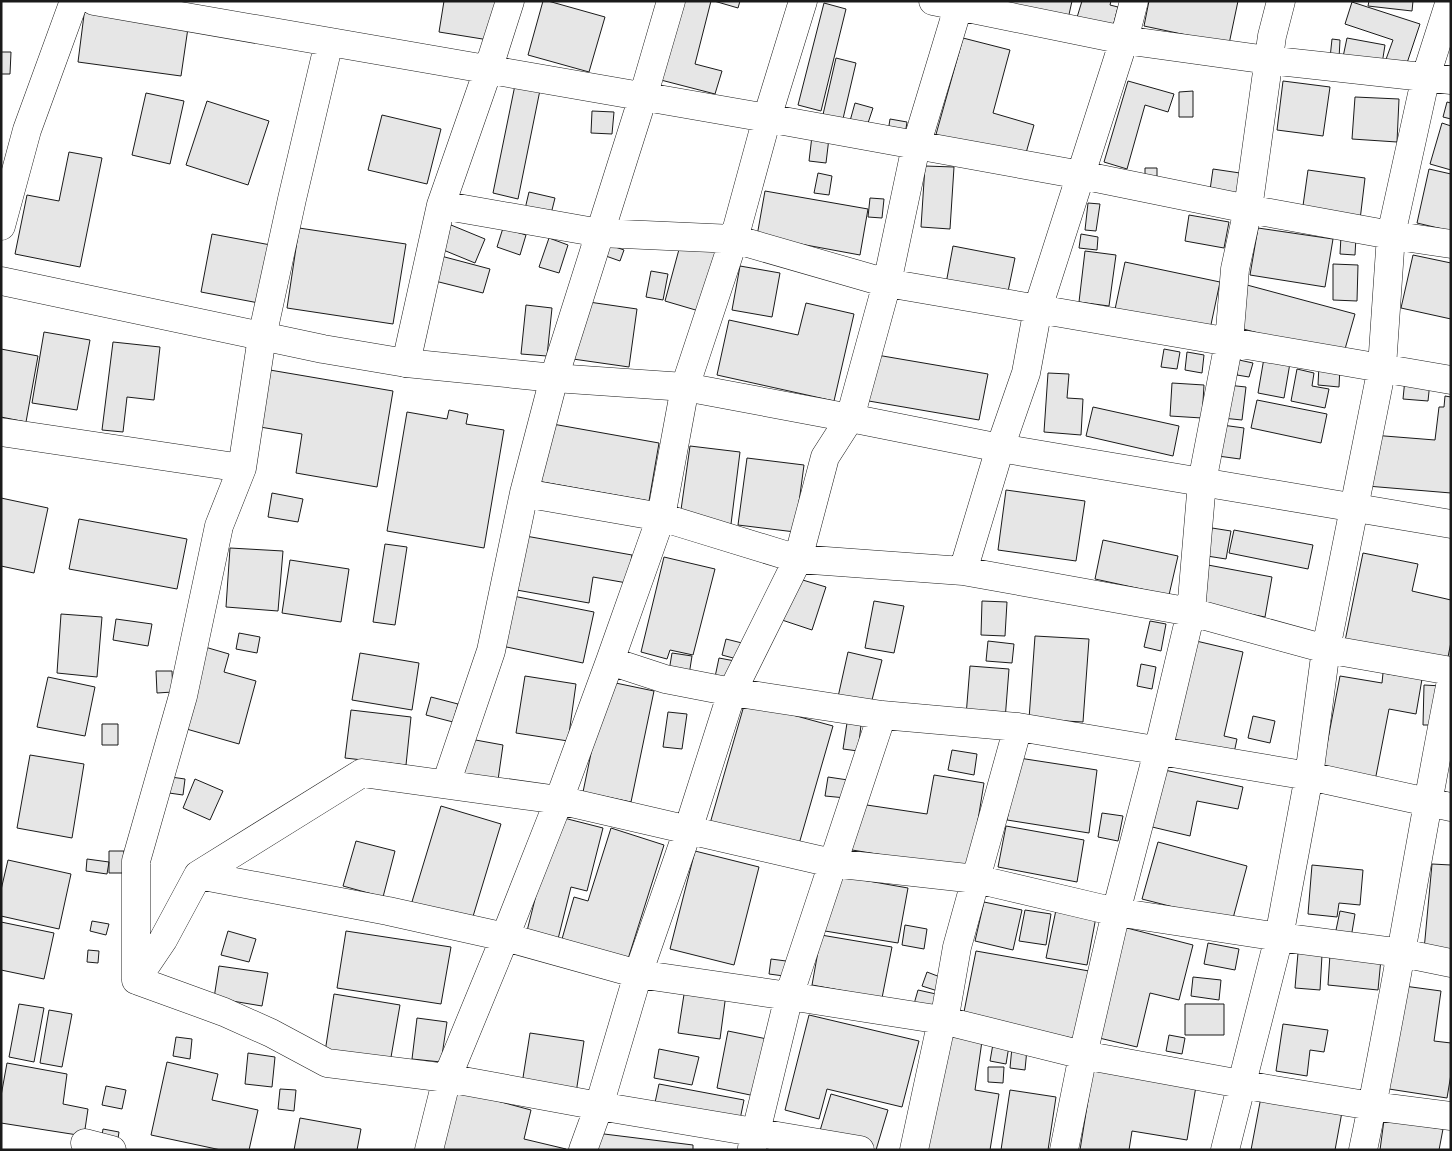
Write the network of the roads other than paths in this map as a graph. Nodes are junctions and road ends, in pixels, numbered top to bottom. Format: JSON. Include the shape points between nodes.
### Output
{"nodes":[{"id":1,"x":74,"y":1,"type":"edge"},
{"id":2,"x":94,"y":1,"type":"edge"},
{"id":3,"x":510,"y":1,"type":"edge"},
{"id":4,"x":671,"y":1,"type":"edge"},
{"id":5,"x":803,"y":1,"type":"edge"},
{"id":6,"x":1134,"y":1,"type":"edge"},
{"id":7,"x":1281,"y":1,"type":"edge"},
{"id":8,"x":1450,"y":1,"type":"edge"},
{"id":9,"x":951,"y":3,"type":"edge"},
{"id":10,"x":1124,"y":40,"type":"junction"},
{"id":11,"x":329,"y":42,"type":"junction"},
{"id":12,"x":1268,"y":60,"type":"junction"},
{"id":13,"x":488,"y":70,"type":"junction"},
{"id":14,"x":1438,"y":78,"type":"edge"},
{"id":15,"x":643,"y":97,"type":"junction"},
{"id":16,"x":767,"y":118,"type":"junction"},
{"id":17,"x":916,"y":146,"type":"junction"},
{"id":18,"x":1081,"y":175,"type":"junction"},
{"id":19,"x":441,"y":205,"type":"junction"},
{"id":20,"x":1248,"y":209,"type":"junction"},
{"id":21,"x":1,"y":226,"type":"edge"},
{"id":22,"x":600,"y":233,"type":"junction"},
{"id":23,"x":1391,"y":235,"type":"junction"},
{"id":24,"x":734,"y":239,"type":"junction"},
{"id":25,"x":1451,"y":244,"type":"edge"},
{"id":26,"x":1,"y":281,"type":"edge"},
{"id":27,"x":887,"y":283,"type":"junction"},
{"id":28,"x":1038,"y":308,"type":"junction"},
{"id":29,"x":262,"y":337,"type":"junction"},
{"id":30,"x":1228,"y":342,"type":"junction"},
{"id":31,"x":406,"y":362,"type":"junction"},
{"id":32,"x":1382,"y":367,"type":"junction"},
{"id":33,"x":554,"y":378,"type":"junction"},
{"id":34,"x":1451,"y":380,"type":"edge"},
{"id":35,"x":685,"y":387,"type":"junction"},
{"id":36,"x":850,"y":418,"type":"junction"},
{"id":37,"x":1,"y":432,"type":"edge"},
{"id":38,"x":1000,"y":448,"type":"junction"},
{"id":39,"x":242,"y":468,"type":"junction"},
{"id":40,"x":1202,"y":482,"type":"junction"},
{"id":41,"x":524,"y":493,"type":"junction"},
{"id":42,"x":1353,"y":508,"type":"junction"},
{"id":43,"x":661,"y":517,"type":"junction"},
{"id":44,"x":1451,"y":524,"type":"edge"},
{"id":45,"x":798,"y":559,"type":"junction"},
{"id":46,"x":962,"y":571,"type":"junction"},
{"id":47,"x":1191,"y":612,"type":"junction"},
{"id":48,"x":1326,"y":649,"type":"junction"},
{"id":49,"x":610,"y":661,"type":"junction"},
{"id":50,"x":1451,"y":671,"type":"edge"},
{"id":51,"x":1451,"y":681,"type":"edge"},
{"id":52,"x":732,"y":692,"type":"junction"},
{"id":53,"x":882,"y":715,"type":"junction"},
{"id":54,"x":1018,"y":727,"type":"junction"},
{"id":55,"x":1158,"y":751,"type":"junction"},
{"id":56,"x":1309,"y":776,"type":"junction"},
{"id":57,"x":446,"y":784,"type":"junction"},
{"id":58,"x":559,"y":800,"type":"junction"},
{"id":59,"x":1439,"y":805,"type":"edge"},
{"id":60,"x":688,"y":830,"type":"junction"},
{"id":61,"x":832,"y":863,"type":"junction"},
{"id":62,"x":198,"y":875,"type":"junction"},
{"id":63,"x":976,"y":879,"type":"junction"},
{"id":64,"x":1116,"y":912,"type":"junction"},
{"id":65,"x":505,"y":937,"type":"junction"},
{"id":66,"x":1279,"y":937,"type":"junction"},
{"id":67,"x":1402,"y":953,"type":"junction"},
{"id":68,"x":1451,"y":963,"type":"edge"},
{"id":69,"x":638,"y":974,"type":"junction"},
{"id":70,"x":136,"y":980,"type":"junction"},
{"id":71,"x":789,"y":996,"type":"junction"},
{"id":72,"x":942,"y":1020,"type":"junction"},
{"id":73,"x":1083,"y":1055,"type":"junction"},
{"id":74,"x":447,"y":1078,"type":"junction"},
{"id":75,"x":1243,"y":1084,"type":"junction"},
{"id":76,"x":599,"y":1106,"type":"junction"},
{"id":77,"x":1372,"y":1106,"type":"junction"},
{"id":78,"x":1451,"y":1116,"type":"edge"},
{"id":79,"x":754,"y":1141,"type":"edge"},
{"id":80,"x":85,"y":1143,"type":"dead end"},
{"id":81,"x":112,"y":1150,"type":"edge"},
{"id":82,"x":429,"y":1150,"type":"edge"},
{"id":83,"x":583,"y":1150,"type":"edge"},
{"id":84,"x":860,"y":1150,"type":"edge"},
{"id":85,"x":914,"y":1150,"type":"edge"},
{"id":86,"x":1064,"y":1150,"type":"edge"},
{"id":87,"x":1225,"y":1150,"type":"edge"},
{"id":88,"x":1363,"y":1150,"type":"edge"}],
"edges":[{"from":1,"to":21,"type":"street","via":[[28,130]]},
{"from":2,"to":11,"type":"street"},
{"from":3,"to":13,"type":"street"},
{"from":4,"to":15,"type":"street"},
{"from":5,"to":16,"type":"street"},
{"from":6,"to":10,"type":"street"},
{"from":7,"to":12,"type":"street"},
{"from":8,"to":14,"type":"street"},
{"from":9,"to":10,"type":"street"},
{"from":9,"to":17,"type":"street"},
{"from":10,"to":12,"type":"street"},
{"from":10,"to":18,"type":"street"},
{"from":11,"to":13,"type":"street"},
{"from":11,"to":29,"type":"street"},
{"from":12,"to":14,"type":"street"},
{"from":12,"to":20,"type":"street"},
{"from":13,"to":15,"type":"street"},
{"from":13,"to":19,"type":"street"},
{"from":14,"to":23,"type":"street"},
{"from":15,"to":16,"type":"street"},
{"from":15,"to":22,"type":"street"},
{"from":16,"to":17,"type":"street"},
{"from":16,"to":24,"type":"street"},
{"from":17,"to":18,"type":"street"},
{"from":17,"to":27,"type":"street"},
{"from":18,"to":20,"type":"street"},
{"from":18,"to":28,"type":"street"},
{"from":19,"to":22,"type":"street"},
{"from":19,"to":31,"type":"street"},
{"from":20,"to":23,"type":"street"},
{"from":20,"to":30,"type":"street","via":[[1235,268]]},
{"from":22,"to":24,"type":"street"},
{"from":22,"to":33,"type":"street"},
{"from":23,"to":25,"type":"street"},
{"from":23,"to":32,"type":"street"},
{"from":24,"to":27,"type":"street"},
{"from":24,"to":35,"type":"street"},
{"from":26,"to":29,"type":"street"},
{"from":27,"to":28,"type":"street"},
{"from":27,"to":36,"type":"street"},
{"from":28,"to":30,"type":"street"},
{"from":28,"to":38,"type":"street","via":[[1026,373]]},
{"from":29,"to":31,"type":"street"},
{"from":29,"to":39,"type":"street"},
{"from":30,"to":32,"type":"street"},
{"from":30,"to":40,"type":"street"},
{"from":31,"to":33,"type":"street"},
{"from":32,"to":34,"type":"street"},
{"from":32,"to":42,"type":"street"},
{"from":33,"to":35,"type":"street"},
{"from":33,"to":41,"type":"street"},
{"from":35,"to":36,"type":"street"},
{"from":35,"to":43,"type":"street"},
{"from":36,"to":38,"type":"street"},
{"from":36,"to":45,"type":"street","via":[[825,457]]},
{"from":37,"to":39,"type":"street"},
{"from":38,"to":40,"type":"street"},
{"from":38,"to":46,"type":"street"},
{"from":39,"to":70,"type":"street","via":[[219,526],[183,696],[136,861]]},
{"from":40,"to":42,"type":"street"},
{"from":40,"to":47,"type":"street"},
{"from":41,"to":43,"type":"street"},
{"from":41,"to":57,"type":"street","via":[[491,650]]},
{"from":42,"to":44,"type":"street"},
{"from":42,"to":48,"type":"street"},
{"from":43,"to":45,"type":"street"},
{"from":43,"to":49,"type":"street"},
{"from":45,"to":46,"type":"street"},
{"from":45,"to":52,"type":"street"},
{"from":46,"to":47,"type":"street"},
{"from":47,"to":48,"type":"street"},
{"from":47,"to":55,"type":"street"},
{"from":48,"to":50,"type":"street"},
{"from":48,"to":56,"type":"street"},
{"from":49,"to":52,"type":"street","via":[[665,679]]},
{"from":49,"to":58,"type":"street"},
{"from":51,"to":59,"type":"street"},
{"from":52,"to":53,"type":"street"},
{"from":52,"to":60,"type":"street"},
{"from":53,"to":54,"type":"street"},
{"from":53,"to":61,"type":"street"},
{"from":54,"to":55,"type":"street"},
{"from":54,"to":63,"type":"street"},
{"from":55,"to":56,"type":"street"},
{"from":55,"to":64,"type":"street"},
{"from":56,"to":59,"type":"street"},
{"from":56,"to":66,"type":"street"},
{"from":57,"to":58,"type":"street"},
{"from":57,"to":62,"type":"street","via":[[362,773]]},
{"from":58,"to":60,"type":"street"},
{"from":58,"to":65,"type":"street"},
{"from":59,"to":67,"type":"street"},
{"from":60,"to":61,"type":"street"},
{"from":60,"to":69,"type":"street"},
{"from":61,"to":63,"type":"street"},
{"from":61,"to":71,"type":"street"},
{"from":62,"to":65,"type":"street"},
{"from":62,"to":70,"type":"street","via":[[163,940]]},
{"from":63,"to":64,"type":"street"},
{"from":63,"to":72,"type":"street","via":[[957,947]]},
{"from":64,"to":66,"type":"street"},
{"from":64,"to":73,"type":"street"},
{"from":65,"to":69,"type":"street"},
{"from":65,"to":74,"type":"street"},
{"from":66,"to":67,"type":"street"},
{"from":66,"to":75,"type":"street"},
{"from":67,"to":68,"type":"street"},
{"from":67,"to":77,"type":"street"},
{"from":69,"to":71,"type":"street"},
{"from":69,"to":76,"type":"street"},
{"from":70,"to":74,"type":"street","via":[[224,1012],[327,1064]]},
{"from":71,"to":72,"type":"street"},
{"from":71,"to":79,"type":"street"},
{"from":72,"to":73,"type":"street"},
{"from":72,"to":85,"type":"street"},
{"from":73,"to":75,"type":"street"},
{"from":73,"to":86,"type":"street"},
{"from":74,"to":76,"type":"street"},
{"from":74,"to":82,"type":"street"},
{"from":75,"to":77,"type":"street"},
{"from":75,"to":87,"type":"street"},
{"from":76,"to":79,"type":"street"},
{"from":76,"to":83,"type":"street"},
{"from":77,"to":78,"type":"street"},
{"from":77,"to":88,"type":"street"},
{"from":79,"to":84,"type":"street"},
{"from":80,"to":81,"type":"street"}]}
